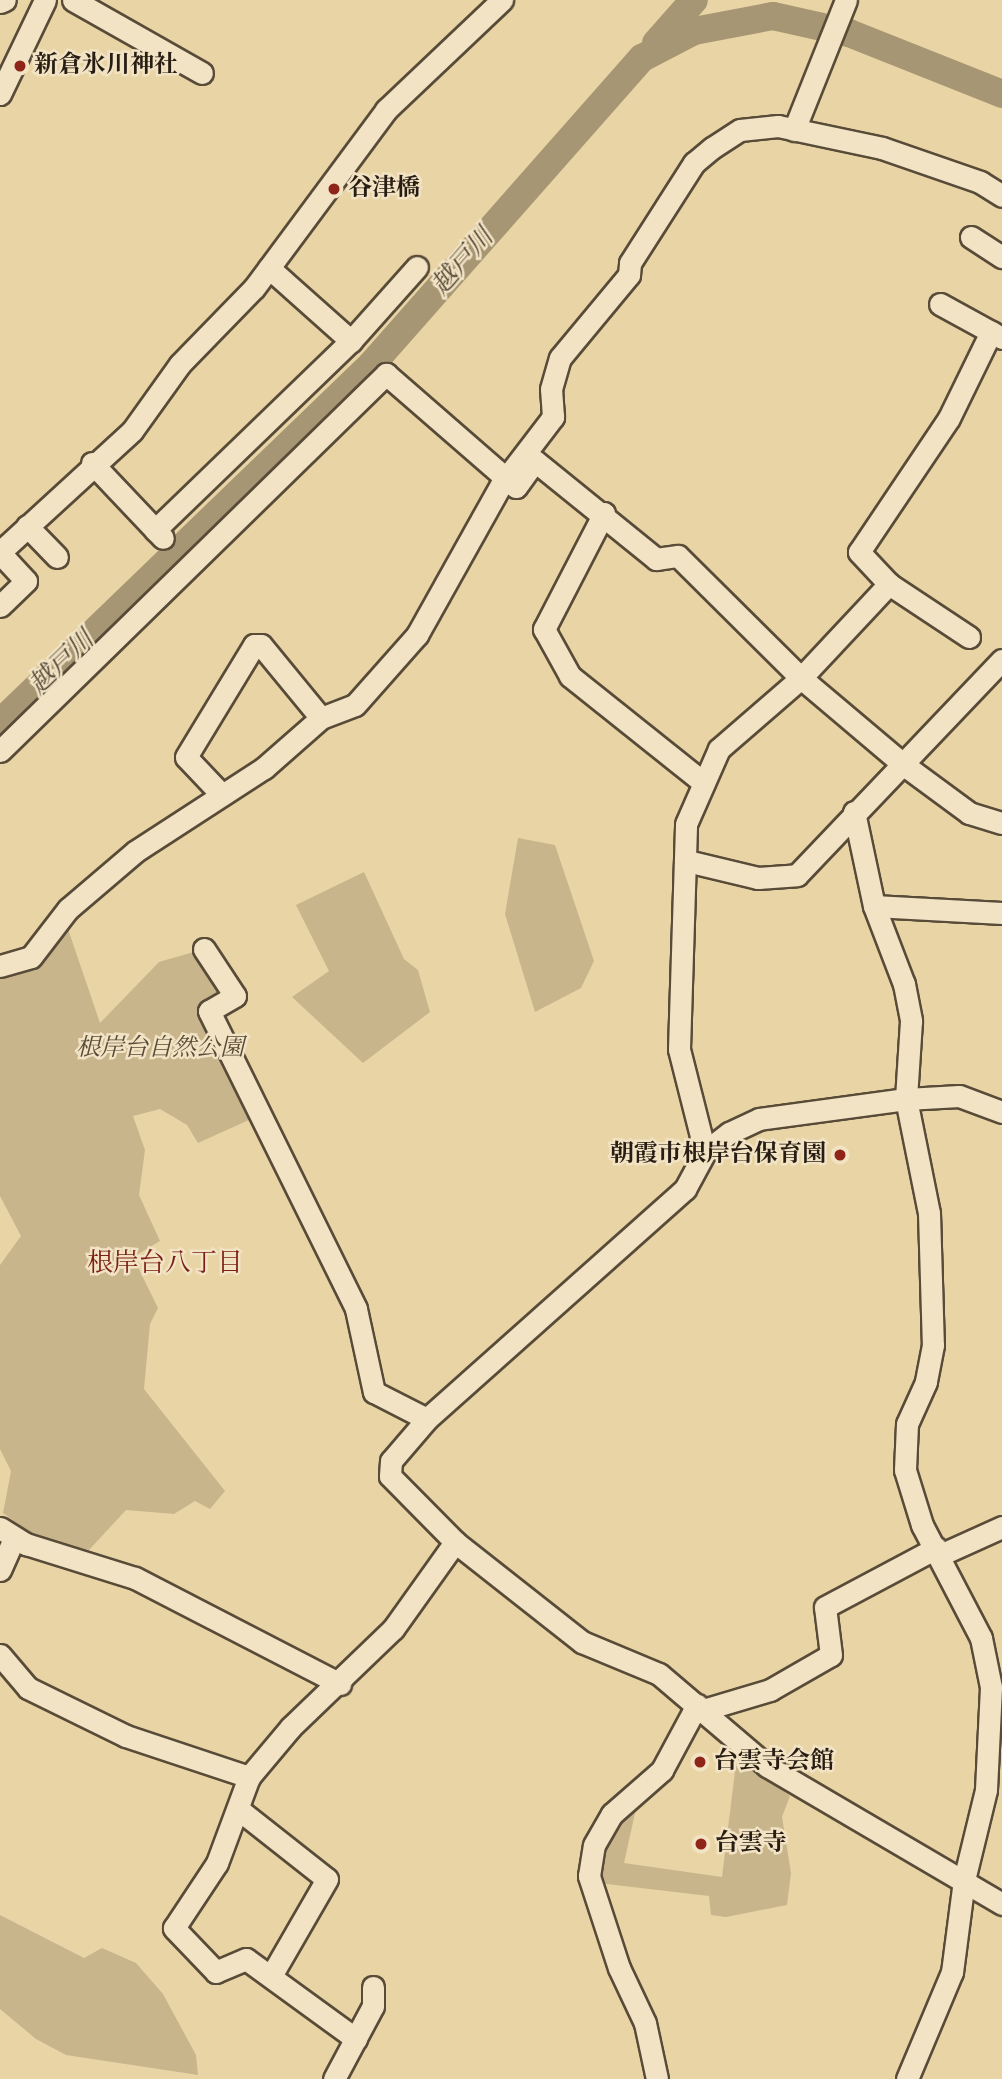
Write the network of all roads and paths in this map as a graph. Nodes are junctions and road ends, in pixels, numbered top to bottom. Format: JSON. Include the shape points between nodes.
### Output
{"nodes":[{"id":1,"x":5,"y":0,"type":"edge"},
{"id":2,"x":45,"y":0,"type":"edge"},
{"id":3,"x":73,"y":0,"type":"edge"},
{"id":4,"x":502,"y":0,"type":"edge"},
{"id":5,"x":0,"y":2,"type":"edge"},
{"id":6,"x":839,"y":18,"type":"edge"},
{"id":7,"x":202,"y":73,"type":"dead end"},
{"id":8,"x":0,"y":94,"type":"edge"},
{"id":9,"x":794,"y":130,"type":"junction"},
{"id":10,"x":1002,"y":196,"type":"edge"},
{"id":11,"x":971,"y":237,"type":"dead end"},
{"id":12,"x":1002,"y":257,"type":"edge"},
{"id":13,"x":417,"y":267,"type":"dead end"},
{"id":14,"x":269,"y":268,"type":"junction"},
{"id":15,"x":940,"y":304,"type":"dead end"},
{"id":16,"x":996,"y":335,"type":"edge"},
{"id":17,"x":351,"y":341,"type":"junction"},
{"id":18,"x":92,"y":463,"type":"junction"},
{"id":19,"x":506,"y":478,"type":"junction"},
{"id":20,"x":604,"y":513,"type":"junction"},
{"id":21,"x":27,"y":526,"type":"junction"},
{"id":22,"x":0,"y":552,"type":"edge"},
{"id":23,"x":57,"y":557,"type":"dead end"},
{"id":24,"x":889,"y":584,"type":"junction"},
{"id":25,"x":0,"y":606,"type":"edge"},
{"id":26,"x":968,"y":637,"type":"dead end"},
{"id":27,"x":998,"y":661,"type":"edge"},
{"id":28,"x":801,"y":678,"type":"junction"},
{"id":29,"x":321,"y":718,"type":"junction"},
{"id":30,"x":0,"y":751,"type":"edge"},
{"id":31,"x":904,"y":765,"type":"junction"},
{"id":32,"x":704,"y":782,"type":"junction"},
{"id":33,"x":222,"y":795,"type":"junction"},
{"id":34,"x":854,"y":811,"type":"junction"},
{"id":35,"x":1002,"y":823,"type":"edge"},
{"id":36,"x":687,"y":861,"type":"junction"},
{"id":37,"x":874,"y":906,"type":"junction"},
{"id":38,"x":1002,"y":914,"type":"edge"},
{"id":39,"x":204,"y":949,"type":"dead end"},
{"id":40,"x":0,"y":966,"type":"edge"},
{"id":41,"x":906,"y":1099,"type":"junction"},
{"id":42,"x":1002,"y":1112,"type":"edge"},
{"id":43,"x":705,"y":1152,"type":"junction"},
{"id":44,"x":428,"y":1419,"type":"junction"},
{"id":45,"x":1002,"y":1527,"type":"edge"},
{"id":46,"x":7,"y":1533,"type":"edge"},
{"id":47,"x":455,"y":1542,"type":"junction"},
{"id":48,"x":938,"y":1552,"type":"junction"},
{"id":49,"x":0,"y":1570,"type":"edge"},
{"id":50,"x":0,"y":1655,"type":"edge"},
{"id":51,"x":340,"y":1684,"type":"junction"},
{"id":52,"x":700,"y":1708,"type":"junction"},
{"id":53,"x":249,"y":1777,"type":"junction"},
{"id":54,"x":238,"y":1809,"type":"junction"},
{"id":55,"x":964,"y":1880,"type":"junction"},
{"id":56,"x":1002,"y":1904,"type":"edge"},
{"id":57,"x":271,"y":1976,"type":"junction"},
{"id":58,"x":373,"y":1987,"type":"dead end"},
{"id":59,"x":356,"y":2039,"type":"junction"},
{"id":60,"x":336,"y":2078,"type":"edge"},
{"id":61,"x":657,"y":2079,"type":"edge"},
{"id":62,"x":907,"y":2079,"type":"edge"}],
"edges":[{"from":1,"to":5,"type":"street"},
{"from":2,"to":8,"type":"street"},
{"from":3,"to":7,"type":"street"},
{"from":4,"to":14,"type":"street","via":[[386,110]]},
{"from":6,"to":9,"type":"street"},
{"from":9,"to":10,"type":"street","via":[[882,148],[980,182]]},
{"from":9,"to":19,"type":"street","via":[[740,130],[694,163],[667,215],[630,263],[629,275],[560,358],[551,389],[553,417]]},
{"from":11,"to":12,"type":"street"},
{"from":13,"to":17,"type":"street"},
{"from":14,"to":17,"type":"street"},
{"from":14,"to":18,"type":"street","via":[[180,364],[132,431]]},
{"from":15,"to":16,"type":"street"},
{"from":16,"to":24,"type":"street","via":[[949,418],[859,552]]},
{"from":17,"to":18,"type":"street","via":[[159,534]]},
{"from":18,"to":21,"type":"street"},
{"from":19,"to":20,"type":"street","via":[[516,487],[535,461]]},
{"from":19,"to":29,"type":"street","via":[[427,622],[355,705]]},
{"from":19,"to":30,"type":"street","via":[[386,374]]},
{"from":20,"to":28,"type":"street","via":[[656,559],[678,556]]},
{"from":20,"to":32,"type":"street","via":[[544,629],[570,676]]},
{"from":21,"to":22,"type":"street"},
{"from":21,"to":23,"type":"street"},
{"from":22,"to":25,"type":"street","via":[[26,582]]},
{"from":24,"to":26,"type":"street"},
{"from":24,"to":28,"type":"street"},
{"from":27,"to":31,"type":"street"},
{"from":28,"to":31,"type":"street"},
{"from":28,"to":32,"type":"street","via":[[719,749]]},
{"from":29,"to":33,"type":"street"},
{"from":29,"to":33,"type":"street","via":[[261,645],[254,645],[186,757]]},
{"from":31,"to":34,"type":"street"},
{"from":31,"to":35,"type":"street","via":[[969,813]]},
{"from":32,"to":36,"type":"street","via":[[686,824]]},
{"from":33,"to":40,"type":"street","via":[[136,850],[68,909],[31,957]]},
{"from":34,"to":36,"type":"street","via":[[797,875],[758,878]]},
{"from":34,"to":37,"type":"street"},
{"from":36,"to":43,"type":"street","via":[[678,1049]]},
{"from":37,"to":38,"type":"street"},
{"from":37,"to":41,"type":"street","via":[[911,1021]]},
{"from":39,"to":44,"type":"street","via":[[235,996],[209,1011],[356,1309],[374,1392]]},
{"from":41,"to":42,"type":"street","via":[[959,1096]]},
{"from":41,"to":43,"type":"street","via":[[759,1119]]},
{"from":41,"to":48,"type":"street","via":[[929,1213],[933,1345],[926,1382],[906,1424],[905,1469]]},
{"from":43,"to":44,"type":"street","via":[[685,1189]]},
{"from":44,"to":47,"type":"street","via":[[391,1461],[390,1476]]},
{"from":45,"to":48,"type":"street"},
{"from":46,"to":49,"type":"street"},
{"from":46,"to":51,"type":"street","via":[[135,1578]]},
{"from":47,"to":51,"type":"street","via":[[393,1629]]},
{"from":47,"to":52,"type":"street","via":[[583,1642],[659,1674]]},
{"from":48,"to":52,"type":"street","via":[[825,1607],[831,1655],[770,1690]]},
{"from":48,"to":55,"type":"street","via":[[981,1638],[990,1687],[986,1790]]},
{"from":50,"to":53,"type":"street","via":[[28,1688],[135,1741]]},
{"from":51,"to":53,"type":"street","via":[[291,1727]]},
{"from":52,"to":55,"type":"street","via":[[801,1788]]},
{"from":52,"to":61,"type":"street","via":[[662,1770],[612,1814],[594,1845],[589,1876],[619,1968],[645,2022]]},
{"from":53,"to":54,"type":"street"},
{"from":54,"to":57,"type":"street","via":[[327,1879]]},
{"from":54,"to":57,"type":"street","via":[[217,1863],[174,1928],[216,1972],[246,1959]]},
{"from":55,"to":56,"type":"street"},
{"from":55,"to":62,"type":"street","via":[[952,1972]]},
{"from":57,"to":59,"type":"street"},
{"from":58,"to":59,"type":"street","via":[[373,2006]]},
{"from":59,"to":60,"type":"street"}]}
